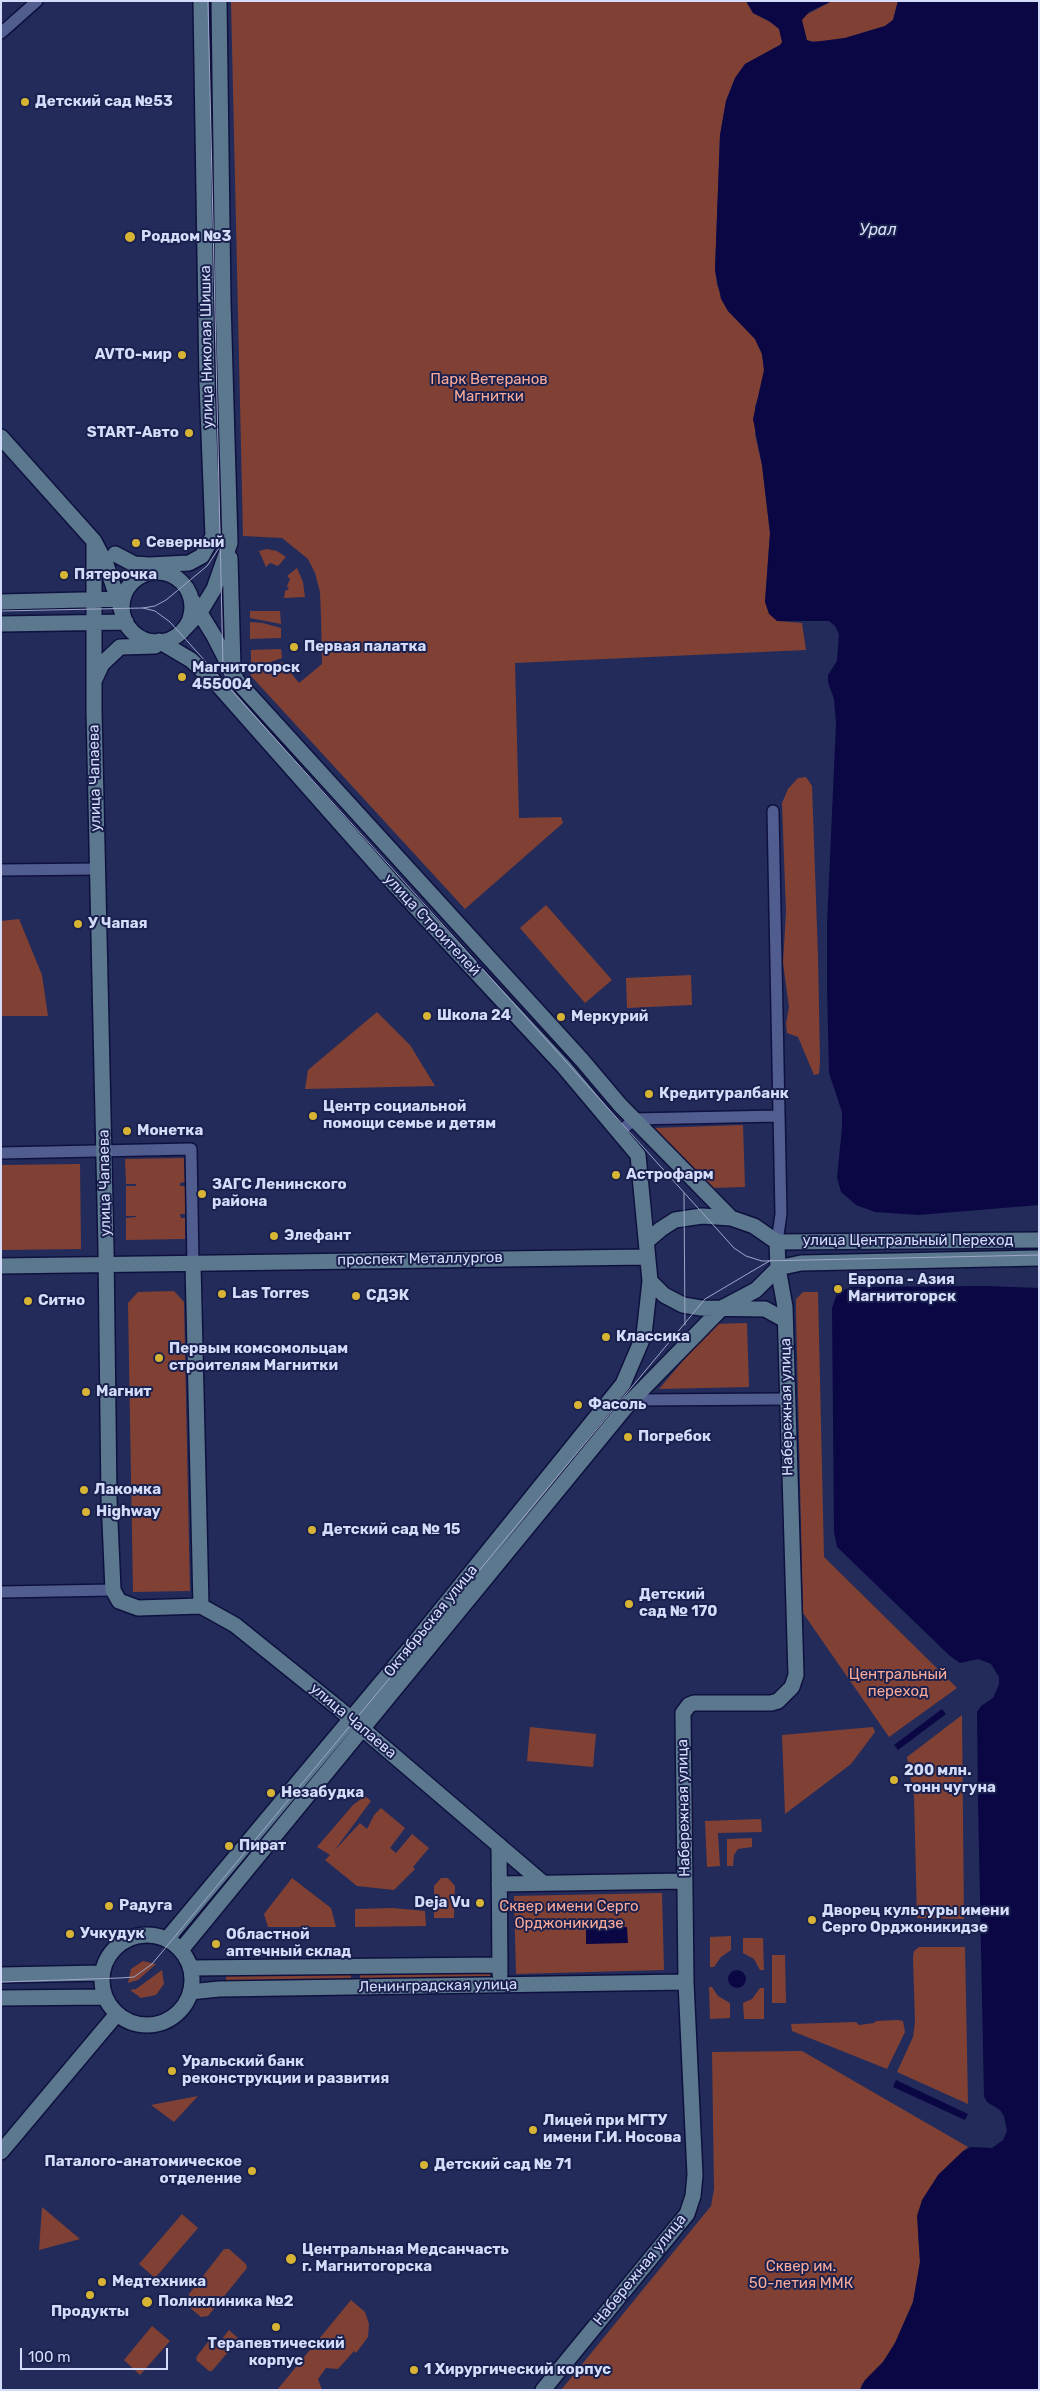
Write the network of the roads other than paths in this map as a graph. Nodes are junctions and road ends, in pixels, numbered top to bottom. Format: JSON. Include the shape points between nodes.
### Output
{"nodes":[{"id":1,"x":37,"y":1,"type":"edge"},
{"id":2,"x":201,"y":1,"type":"edge"},
{"id":3,"x":219,"y":1,"type":"edge"},
{"id":4,"x":1,"y":33,"type":"edge"},
{"id":5,"x":204,"y":167,"type":"junction"},
{"id":6,"x":221,"y":167,"type":"junction"},
{"id":7,"x":206,"y":302,"type":"junction"},
{"id":8,"x":223,"y":302,"type":"junction"},
{"id":9,"x":1,"y":437,"type":"edge"},
{"id":10,"x":94,"y":541,"type":"junction"},
{"id":11,"x":230,"y":543,"type":"junction"},
{"id":12,"x":156,"y":570,"type":"junction"},
{"id":13,"x":121,"y":599,"type":"junction"},
{"id":14,"x":92,"y":600,"type":"junction"},
{"id":15,"x":1,"y":602,"type":"edge"},
{"id":16,"x":195,"y":606,"type":"junction"},
{"id":17,"x":124,"y":618,"type":"junction"},
{"id":18,"x":93,"y":622,"type":"junction"},
{"id":19,"x":1,"y":624,"type":"edge"},
{"id":20,"x":153,"y":641,"type":"junction"},
{"id":21,"x":120,"y":647,"type":"junction"},
{"id":22,"x":174,"y":650,"type":"junction"},
{"id":23,"x":234,"y":677,"type":"junction"},
{"id":24,"x":94,"y":680,"type":"junction"},
{"id":25,"x":773,"y":811,"type":"dead end"},
{"id":26,"x":97,"y":869,"type":"junction"},
{"id":27,"x":1,"y":870,"type":"edge"},
{"id":28,"x":778,"y":1116,"type":"junction"},
{"id":29,"x":634,"y":1119,"type":"junction"},
{"id":30,"x":619,"y":1133,"type":"junction"},
{"id":31,"x":104,"y":1151,"type":"junction"},
{"id":32,"x":1,"y":1153,"type":"edge"},
{"id":33,"x":731,"y":1218,"type":"junction"},
{"id":34,"x":1039,"y":1240,"type":"edge"},
{"id":35,"x":647,"y":1241,"type":"junction"},
{"id":36,"x":777,"y":1242,"type":"junction"},
{"id":37,"x":646,"y":1257,"type":"junction"},
{"id":38,"x":1039,"y":1258,"type":"edge"},
{"id":39,"x":193,"y":1264,"type":"junction"},
{"id":40,"x":106,"y":1265,"type":"junction"},
{"id":41,"x":1,"y":1266,"type":"edge"},
{"id":42,"x":778,"y":1268,"type":"junction"},
{"id":43,"x":650,"y":1281,"type":"junction"},
{"id":44,"x":722,"y":1308,"type":"junction"},
{"id":45,"x":785,"y":1320,"type":"junction"},
{"id":46,"x":788,"y":1398,"type":"junction"},
{"id":47,"x":633,"y":1400,"type":"junction"},
{"id":48,"x":113,"y":1590,"type":"junction"},
{"id":49,"x":1,"y":1592,"type":"edge"},
{"id":50,"x":201,"y":1606,"type":"junction"},
{"id":51,"x":357,"y":1723,"type":"junction"},
{"id":52,"x":499,"y":1845,"type":"junction"},
{"id":53,"x":685,"y":1880,"type":"junction"},
{"id":54,"x":544,"y":1883,"type":"junction"},
{"id":55,"x":499,"y":1884,"type":"junction"},
{"id":56,"x":167,"y":1939,"type":"junction"},
{"id":57,"x":181,"y":1950,"type":"junction"},
{"id":58,"x":500,"y":1965,"type":"junction"},
{"id":59,"x":191,"y":1968,"type":"junction"},
{"id":60,"x":102,"y":1972,"type":"junction"},
{"id":61,"x":1,"y":1975,"type":"edge"},
{"id":62,"x":686,"y":1982,"type":"junction"},
{"id":63,"x":501,"y":1985,"type":"junction"},
{"id":64,"x":190,"y":1992,"type":"junction"},
{"id":65,"x":105,"y":1997,"type":"junction"},
{"id":66,"x":1,"y":1998,"type":"edge"},
{"id":67,"x":116,"y":2015,"type":"junction"},
{"id":68,"x":1,"y":2152,"type":"edge"},
{"id":69,"x":543,"y":2390,"type":"edge"}],
"edges":[{"from":1,"to":4,"type":"street"},
{"from":2,"to":5,"type":"street","name":"улица Николая Шишка"},
{"from":3,"to":6,"type":"street","name":"улица Николая Шишка"},
{"from":5,"to":6,"type":"street"},
{"from":5,"to":7,"type":"street","name":"улица Николая Шишка"},
{"from":6,"to":8,"type":"street","name":"улица Николая Шишка"},
{"from":7,"to":8,"type":"street"},
{"from":7,"to":12,"type":"street","name":"улица Николая Шишка","via":[[212,536],[202,556],[189,563]]},
{"from":8,"to":11,"type":"street","name":"улица Николая Шишка"},
{"from":9,"to":10,"type":"street"},
{"from":10,"to":12,"type":"street","via":[[134,564]]},
{"from":10,"to":13,"type":"street"},
{"from":10,"to":14,"type":"street","name":"улица Чапаева"},
{"from":11,"to":16,"type":"street","name":"улица Николая Шишка","via":[[220,576]]},
{"from":11,"to":23,"type":"street","name":"улица Николая Шишка"},
{"from":12,"to":13,"type":"street","via":[[134,581]]},
{"from":12,"to":16,"type":"street","via":[[182,582]]},
{"from":13,"to":14,"type":"street"},
{"from":13,"to":17,"type":"street"},
{"from":14,"to":15,"type":"street"},
{"from":14,"to":18,"type":"street","name":"улица Чапаева"},
{"from":16,"to":20,"type":"street","name":"улица Николая Шишка","via":[[185,628],[174,637]]},
{"from":16,"to":23,"type":"street","name":"улица Строителей"},
{"from":17,"to":18,"type":"street"},
{"from":17,"to":20,"type":"street","via":[[134,633]]},
{"from":18,"to":19,"type":"street"},
{"from":18,"to":24,"type":"street","name":"улица Чапаева"},
{"from":20,"to":21,"type":"street"},
{"from":20,"to":22,"type":"street","name":"улица Строителей"},
{"from":21,"to":22,"type":"street","via":[[160,646]]},
{"from":21,"to":24,"type":"street","via":[[102,664]]},
{"from":22,"to":30,"type":"street","name":"улица Строителей","via":[[219,686],[388,876],[564,1066]]},
{"from":23,"to":29,"type":"street","name":"улица Строителей"},
{"from":24,"to":26,"type":"street","name":"улица Чапаева"},
{"from":25,"to":28,"type":"street"},
{"from":26,"to":27,"type":"street"},
{"from":26,"to":31,"type":"street","name":"улица Чапаева"},
{"from":28,"to":29,"type":"street"},
{"from":28,"to":36,"type":"street","via":[[781,1214]]},
{"from":29,"to":30,"type":"street"},
{"from":29,"to":33,"type":"street","name":"улица Строителей"},
{"from":30,"to":35,"type":"street","name":"улица Строителей","via":[[638,1155]]},
{"from":31,"to":32,"type":"street"},
{"from":31,"to":39,"type":"street","via":[[191,1149]]},
{"from":31,"to":40,"type":"street","name":"улица Чапаева"},
{"from":33,"to":35,"type":"street","via":[[702,1216],[675,1220]]},
{"from":33,"to":36,"type":"street","via":[[754,1226]]},
{"from":34,"to":36,"type":"street","name":"улица Центральный Переход"},
{"from":35,"to":37,"type":"street"},
{"from":36,"to":42,"type":"street"},
{"from":37,"to":39,"type":"street","name":"проспект Металлургов"},
{"from":37,"to":43,"type":"street"},
{"from":38,"to":42,"type":"street","name":"улица Центральный Переход","via":[[820,1262]]},
{"from":39,"to":40,"type":"street","name":"проспект Металлургов"},
{"from":39,"to":50,"type":"street"},
{"from":40,"to":41,"type":"street","name":"проспект Металлургов"},
{"from":40,"to":48,"type":"street","name":"улица Чапаева"},
{"from":42,"to":44,"type":"street","via":[[756,1290]]},
{"from":42,"to":45,"type":"street","name":"Набережная улица"},
{"from":43,"to":44,"type":"street","via":[[664,1295],[683,1305]]},
{"from":43,"to":51,"type":"street","name":"Октябрьская улица","via":[[644,1335],[623,1384]]},
{"from":44,"to":45,"type":"street","via":[[764,1309]]},
{"from":44,"to":47,"type":"street","name":"Октябрьская улица"},
{"from":45,"to":46,"type":"street","name":"Набережная улица"},
{"from":46,"to":47,"type":"street"},
{"from":46,"to":53,"type":"street","name":"Набережная улица","via":[[795,1680],[786,1695],[771,1703],[694,1703],[685,1709]]},
{"from":47,"to":51,"type":"street","name":"Октябрьская улица"},
{"from":48,"to":49,"type":"street"},
{"from":48,"to":50,"type":"street","via":[[119,1601],[138,1608]]},
{"from":50,"to":51,"type":"street","name":"улица Чапаева","via":[[235,1625]]},
{"from":51,"to":52,"type":"street","name":"улица Чапаева"},
{"from":51,"to":56,"type":"street","name":"Октябрьская улица"},
{"from":51,"to":57,"type":"street","name":"Октябрьская улица"},
{"from":52,"to":54,"type":"street","name":"улица Чапаева"},
{"from":52,"to":55,"type":"street"},
{"from":53,"to":54,"type":"street"},
{"from":53,"to":62,"type":"street","name":"Набережная улица"},
{"from":54,"to":55,"type":"street"},
{"from":55,"to":58,"type":"street"},
{"from":56,"to":57,"type":"street"},
{"from":56,"to":60,"type":"street","via":[[148,1934],[127,1939],[111,1951]]},
{"from":57,"to":59,"type":"street"},
{"from":58,"to":59,"type":"street","name":"Ленинградская улица"},
{"from":58,"to":63,"type":"street"},
{"from":59,"to":64,"type":"street"},
{"from":60,"to":61,"type":"street"},
{"from":60,"to":65,"type":"street"},
{"from":62,"to":63,"type":"street","name":"Ленинградская улица"},
{"from":62,"to":69,"type":"street","name":"Набережная улица","via":[[695,2175],[693,2196],[686,2214]]},
{"from":63,"to":64,"type":"street","name":"Ленинградская улица"},
{"from":64,"to":67,"type":"street","via":[[182,2010],[166,2022],[140,2026]]},
{"from":65,"to":66,"type":"street"},
{"from":65,"to":67,"type":"street"},
{"from":67,"to":68,"type":"street"}]}
